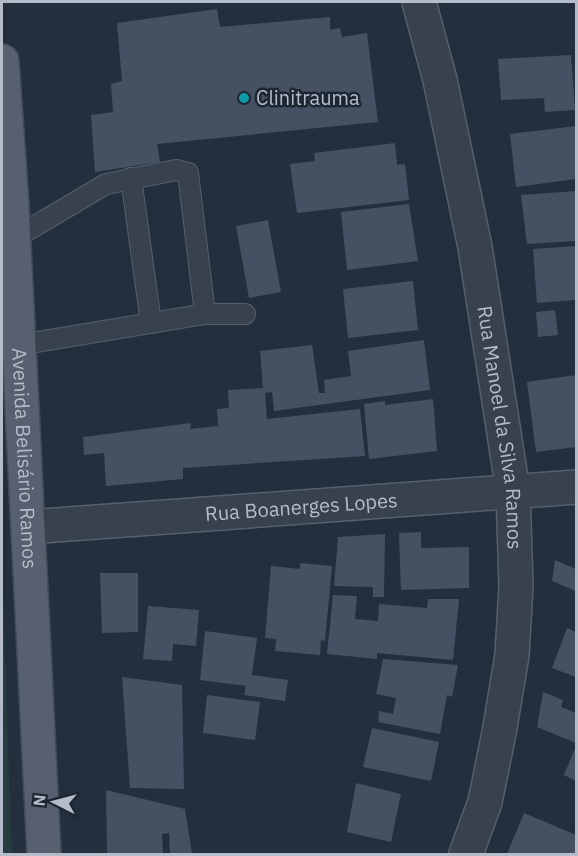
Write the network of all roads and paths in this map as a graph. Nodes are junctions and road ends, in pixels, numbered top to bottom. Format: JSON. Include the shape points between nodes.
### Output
{"nodes":[{"id":1,"x":419,"y":2,"type":"edge"},
{"id":2,"x":2,"y":61,"type":"edge"},
{"id":3,"x":131,"y":178,"type":"junction"},
{"id":4,"x":13,"y":239,"type":"junction"},
{"id":5,"x":205,"y":314,"type":"junction"},
{"id":6,"x":245,"y":314,"type":"dead end"},
{"id":7,"x":151,"y":323,"type":"junction"},
{"id":8,"x":19,"y":345,"type":"junction"},
{"id":9,"x":576,"y":487,"type":"edge"},
{"id":10,"x":513,"y":491,"type":"junction"},
{"id":11,"x":28,"y":527,"type":"junction"},
{"id":12,"x":44,"y":855,"type":"edge"},
{"id":13,"x":466,"y":855,"type":"edge"}],
"edges":[{"from":1,"to":10,"type":"street","name":"Rua Manoel da Silva Ramos","via":[[440,80],[475,248]]},
{"from":2,"to":4,"type":"main road","name":"Avenida Belisário Ramos"},
{"from":3,"to":4,"type":"lane","via":[[106,184]]},
{"from":3,"to":5,"type":"lane","via":[[176,170],[188,173]]},
{"from":3,"to":7,"type":"lane"},
{"from":4,"to":8,"type":"main road","name":"Avenida Belisário Ramos"},
{"from":5,"to":6,"type":"lane"},
{"from":5,"to":7,"type":"lane"},
{"from":7,"to":8,"type":"lane"},
{"from":8,"to":11,"type":"main road","name":"Avenida Belisário Ramos"},
{"from":9,"to":10,"type":"street","name":"Rua Boanerges Lopes"},
{"from":10,"to":11,"type":"street","name":"Rua Boanerges Lopes"},
{"from":10,"to":13,"type":"street","name":"Rua Manoel da Silva Ramos","via":[[516,586],[512,655],[485,802]]},
{"from":11,"to":12,"type":"main road","name":"Avenida Belisário Ramos"}]}
